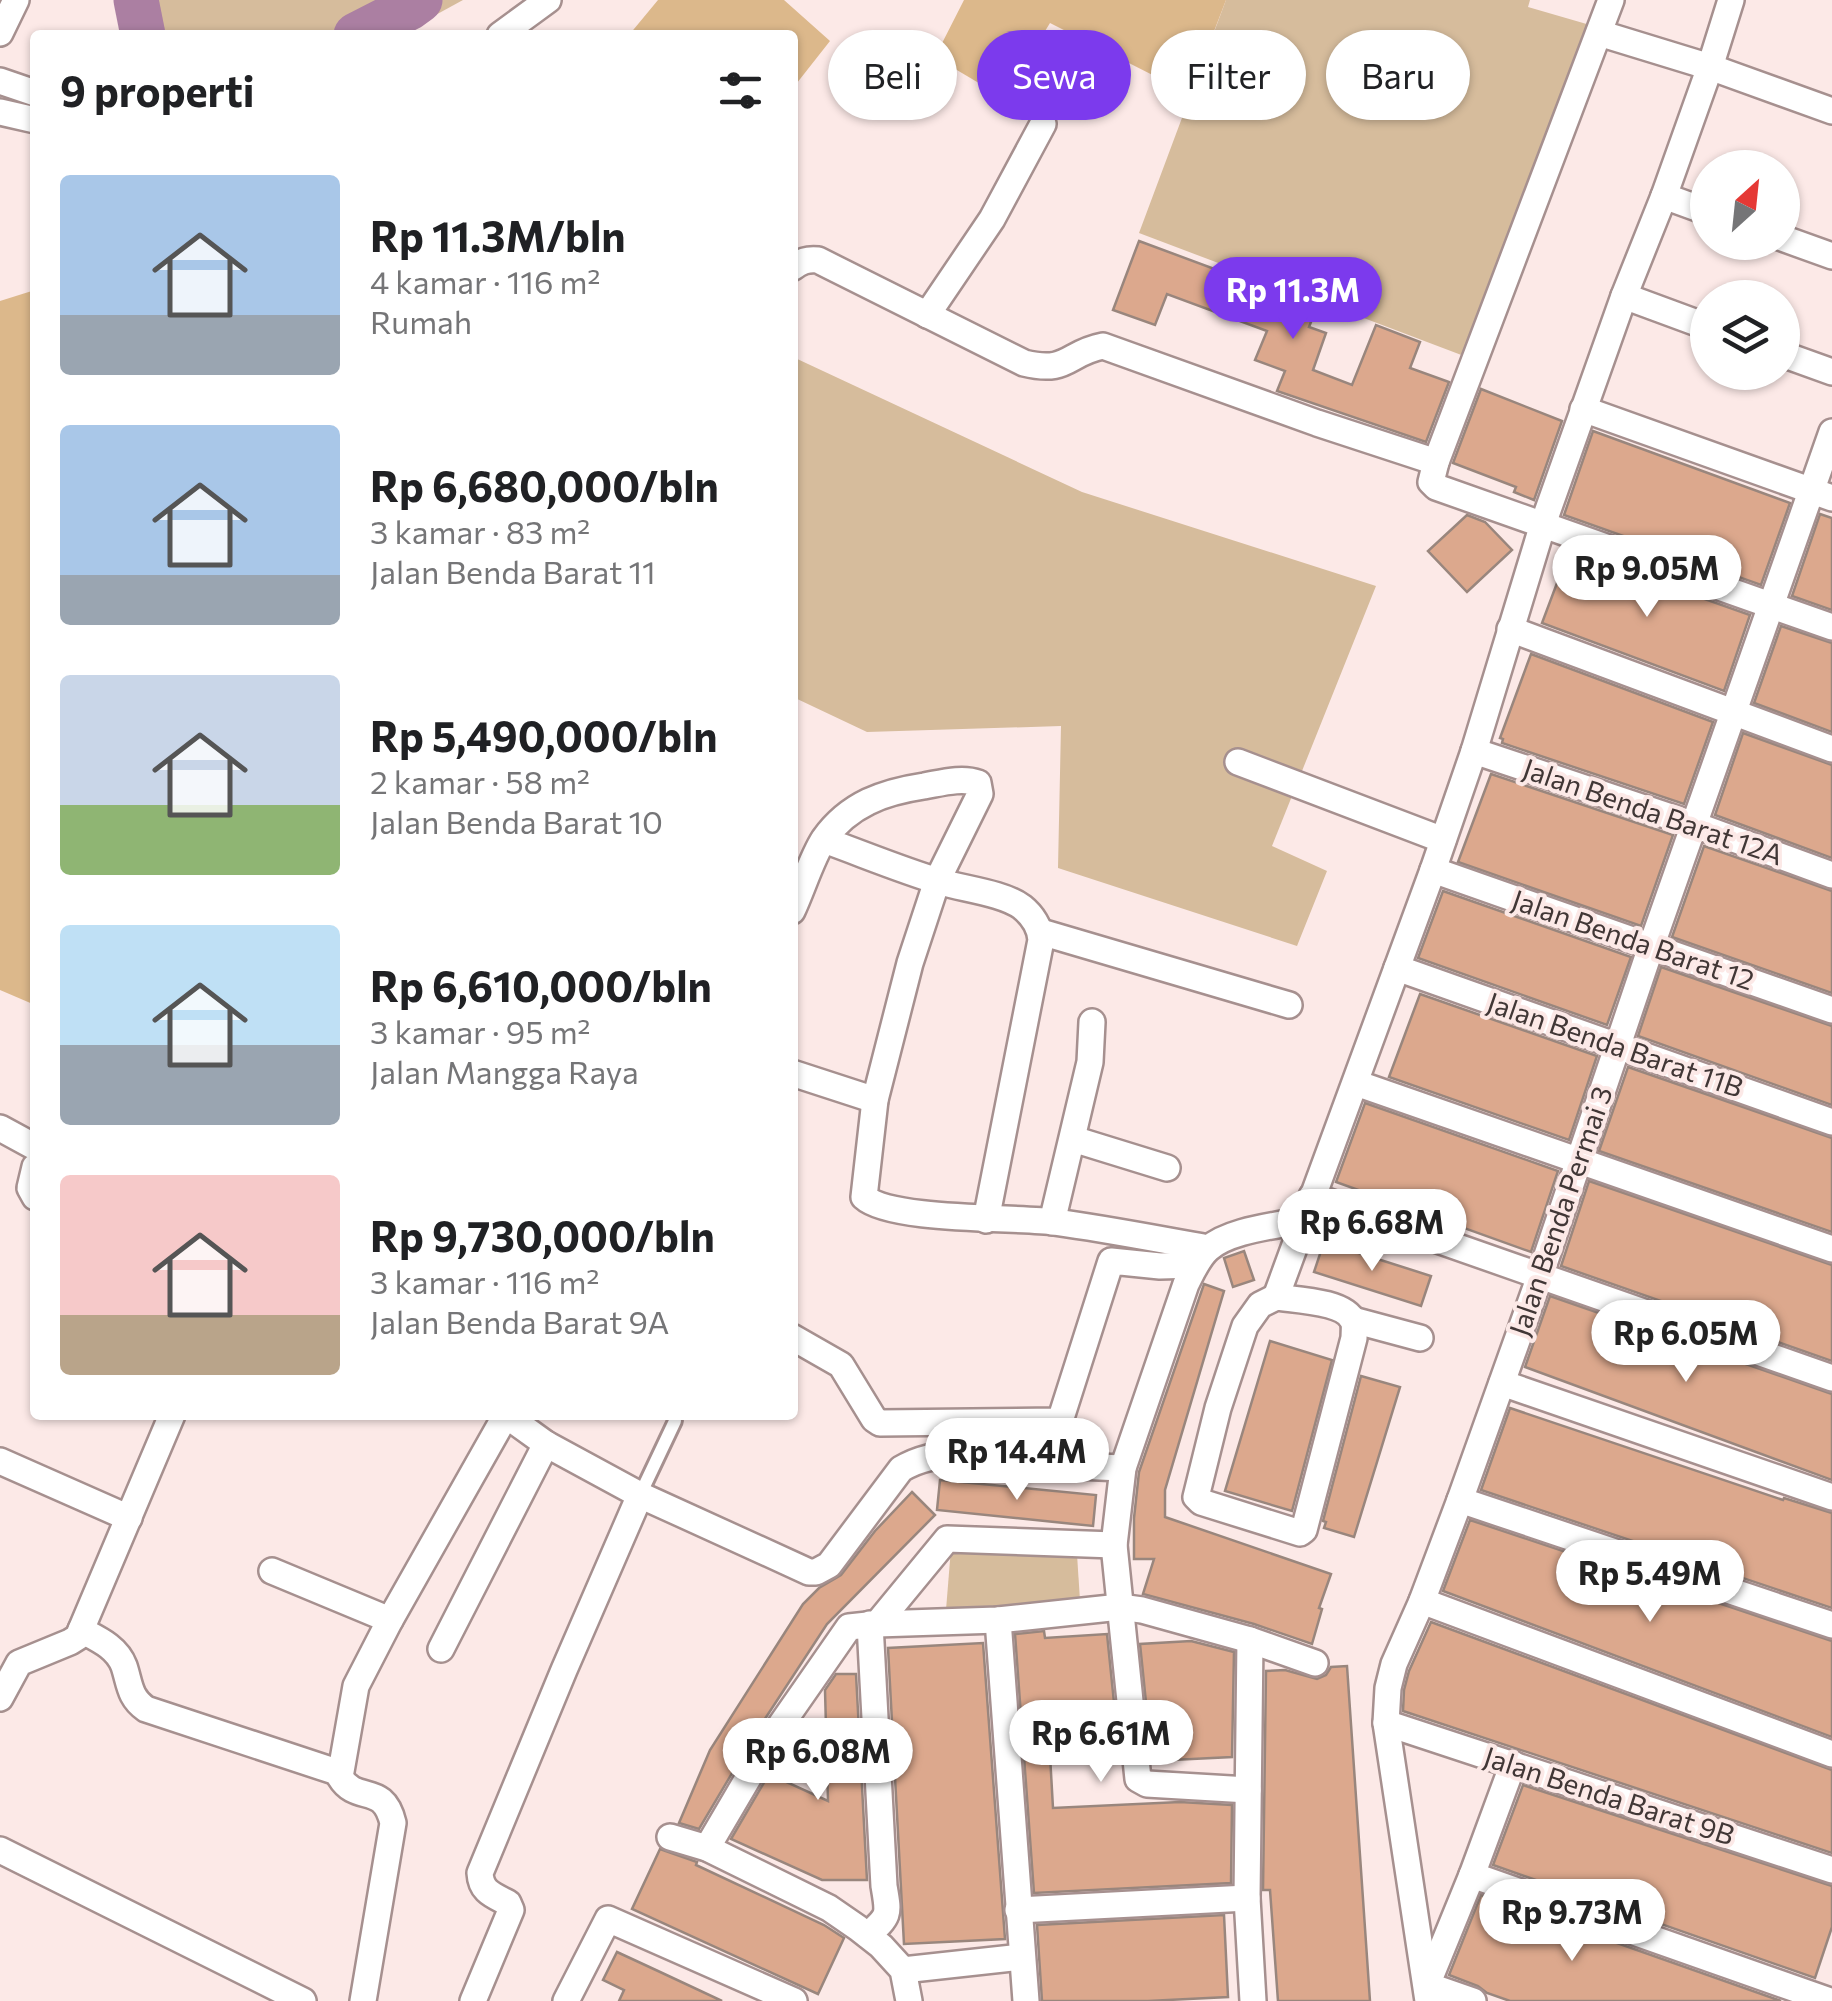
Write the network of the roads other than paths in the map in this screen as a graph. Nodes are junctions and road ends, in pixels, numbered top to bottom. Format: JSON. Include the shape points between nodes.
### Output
{"nodes":[{"id":1,"x":16,"y":0,"type":"edge"},
{"id":2,"x":548,"y":0,"type":"edge"},
{"id":3,"x":1611,"y":0,"type":"edge"},
{"id":4,"x":1731,"y":0,"type":"edge"},
{"id":5,"x":507,"y":30,"type":"edge"},
{"id":6,"x":0,"y":32,"type":"edge"},
{"id":7,"x":1598,"y":33,"type":"junction"},
{"id":8,"x":1710,"y":67,"type":"junction"},
{"id":9,"x":0,"y":81,"type":"edge"},
{"id":10,"x":30,"y":91,"type":"edge"},
{"id":11,"x":1832,"y":110,"type":"edge"},
{"id":12,"x":0,"y":112,"type":"edge"},
{"id":13,"x":30,"y":119,"type":"edge"},
{"id":14,"x":1042,"y":124,"type":"dead end"},
{"id":15,"x":1664,"y":196,"type":"junction"},
{"id":16,"x":1690,"y":205,"type":"edge"},
{"id":17,"x":1800,"y":244,"type":"edge"},
{"id":18,"x":1832,"y":256,"type":"edge"},
{"id":19,"x":798,"y":263,"type":"edge"},
{"id":20,"x":1624,"y":296,"type":"junction"},
{"id":21,"x":927,"y":315,"type":"junction"},
{"id":22,"x":1690,"y":320,"type":"edge"},
{"id":23,"x":1800,"y":360,"type":"edge"},
{"id":24,"x":1832,"y":372,"type":"edge"},
{"id":25,"x":1583,"y":409,"type":"junction"},
{"id":26,"x":1832,"y":432,"type":"edge"},
{"id":27,"x":1436,"y":462,"type":"junction"},
{"id":28,"x":1822,"y":494,"type":"edge"},
{"id":29,"x":1542,"y":524,"type":"junction"},
{"id":30,"x":1772,"y":606,"type":"junction"},
{"id":31,"x":1832,"y":627,"type":"edge"},
{"id":32,"x":1510,"y":630,"type":"junction"},
{"id":33,"x":1735,"y":712,"type":"junction"},
{"id":34,"x":1832,"y":749,"type":"edge"},
{"id":35,"x":1474,"y":750,"type":"junction"},
{"id":36,"x":1238,"y":762,"type":"dead end"},
{"id":37,"x":1695,"y":825,"type":"junction"},
{"id":38,"x":824,"y":840,"type":"junction"},
{"id":39,"x":1443,"y":840,"type":"junction"},
{"id":40,"x":1433,"y":870,"type":"junction"},
{"id":41,"x":1832,"y":875,"type":"edge"},
{"id":42,"x":937,"y":881,"type":"junction"},
{"id":43,"x":798,"y":897,"type":"edge"},
{"id":44,"x":1041,"y":932,"type":"junction"},
{"id":45,"x":1651,"y":947,"type":"junction"},
{"id":46,"x":1397,"y":968,"type":"junction"},
{"id":47,"x":1289,"y":1006,"type":"dead end"},
{"id":48,"x":1832,"y":1010,"type":"edge"},
{"id":49,"x":1092,"y":1022,"type":"dead end"},
{"id":50,"x":1618,"y":1046,"type":"junction"},
{"id":51,"x":798,"y":1075,"type":"edge"},
{"id":52,"x":1356,"y":1083,"type":"junction"},
{"id":53,"x":875,"y":1100,"type":"junction"},
{"id":54,"x":1832,"y":1122,"type":"edge"},
{"id":55,"x":0,"y":1128,"type":"edge"},
{"id":56,"x":1073,"y":1139,"type":"junction"},
{"id":57,"x":30,"y":1145,"type":"edge"},
{"id":58,"x":1578,"y":1162,"type":"junction"},
{"id":59,"x":1166,"y":1168,"type":"dead end"},
{"id":60,"x":1307,"y":1208,"type":"junction"},
{"id":61,"x":986,"y":1220,"type":"junction"},
{"id":62,"x":1052,"y":1222,"type":"junction"},
{"id":63,"x":1832,"y":1250,"type":"edge"},
{"id":64,"x":1202,"y":1256,"type":"junction"},
{"id":65,"x":1540,"y":1276,"type":"junction"},
{"id":66,"x":1276,"y":1298,"type":"junction"},
{"id":67,"x":1353,"y":1320,"type":"junction"},
{"id":68,"x":1420,"y":1338,"type":"dead end"},
{"id":69,"x":798,"y":1340,"type":"edge"},
{"id":70,"x":1832,"y":1378,"type":"edge"},
{"id":71,"x":1502,"y":1383,"type":"junction"},
{"id":72,"x":170,"y":1420,"type":"edge"},
{"id":73,"x":503,"y":1420,"type":"edge"},
{"id":74,"x":513,"y":1420,"type":"edge"},
{"id":75,"x":674,"y":1421,"type":"dead end"},
{"id":76,"x":546,"y":1444,"type":"junction"},
{"id":77,"x":0,"y":1461,"type":"edge"},
{"id":78,"x":1123,"y":1468,"type":"junction"},
{"id":79,"x":640,"y":1495,"type":"junction"},
{"id":80,"x":1832,"y":1497,"type":"edge"},
{"id":81,"x":1460,"y":1500,"type":"junction"},
{"id":82,"x":129,"y":1518,"type":"junction"},
{"id":83,"x":1114,"y":1546,"type":"junction"},
{"id":84,"x":272,"y":1571,"type":"dead end"},
{"id":85,"x":1422,"y":1601,"type":"junction"},
{"id":86,"x":1120,"y":1607,"type":"junction"},
{"id":87,"x":390,"y":1620,"type":"junction"},
{"id":88,"x":998,"y":1620,"type":"junction"},
{"id":89,"x":873,"y":1624,"type":"junction"},
{"id":90,"x":1832,"y":1625,"type":"edge"},
{"id":91,"x":81,"y":1630,"type":"junction"},
{"id":92,"x":1250,"y":1640,"type":"junction"},
{"id":93,"x":440,"y":1649,"type":"dead end"},
{"id":94,"x":1315,"y":1663,"type":"dead end"},
{"id":95,"x":0,"y":1698,"type":"edge"},
{"id":96,"x":1386,"y":1723,"type":"junction"},
{"id":97,"x":1832,"y":1754,"type":"edge"},
{"id":98,"x":1513,"y":1764,"type":"junction"},
{"id":99,"x":340,"y":1773,"type":"junction"},
{"id":100,"x":1248,"y":1790,"type":"junction"},
{"id":101,"x":670,"y":1838,"type":"dead end"},
{"id":102,"x":706,"y":1848,"type":"junction"},
{"id":103,"x":0,"y":1850,"type":"edge"},
{"id":104,"x":1832,"y":1870,"type":"edge"},
{"id":105,"x":1472,"y":1875,"type":"junction"},
{"id":106,"x":1247,"y":1898,"type":"junction"},
{"id":107,"x":1018,"y":1910,"type":"junction"},
{"id":108,"x":868,"y":1935,"type":"junction"},
{"id":109,"x":1022,"y":1956,"type":"junction"},
{"id":110,"x":904,"y":1970,"type":"junction"},
{"id":111,"x":1427,"y":1993,"type":"edge"},
{"id":112,"x":303,"y":2001,"type":"edge"},
{"id":113,"x":363,"y":2001,"type":"edge"},
{"id":114,"x":473,"y":2001,"type":"edge"},
{"id":115,"x":566,"y":2001,"type":"edge"},
{"id":116,"x":794,"y":2001,"type":"edge"},
{"id":117,"x":909,"y":2001,"type":"edge"},
{"id":118,"x":1026,"y":2001,"type":"edge"},
{"id":119,"x":1253,"y":2001,"type":"edge"},
{"id":120,"x":1473,"y":2001,"type":"edge"},
{"id":121,"x":1830,"y":2001,"type":"edge"}],
"edges":[{"from":1,"to":6,"type":"street"},
{"from":2,"to":5,"type":"street"},
{"from":3,"to":7,"type":"street"},
{"from":4,"to":8,"type":"street"},
{"from":7,"to":8,"type":"street"},
{"from":7,"to":27,"type":"street"},
{"from":8,"to":11,"type":"street"},
{"from":8,"to":15,"type":"street"},
{"from":9,"to":10,"type":"street"},
{"from":12,"to":13,"type":"street"},
{"from":14,"to":21,"type":"street","via":[[1007,194]]},
{"from":15,"to":16,"type":"street"},
{"from":15,"to":20,"type":"street"},
{"from":17,"to":18,"type":"street"},
{"from":19,"to":21,"type":"street","via":[[818,260]]},
{"from":20,"to":22,"type":"street"},
{"from":20,"to":25,"type":"street"},
{"from":21,"to":27,"type":"street","via":[[1024,363],[1057,366],[1103,346]]},
{"from":23,"to":24,"type":"street"},
{"from":25,"to":28,"type":"street"},
{"from":25,"to":29,"type":"street"},
{"from":26,"to":28,"type":"street","name":"Jalan Benda Permai 3"},
{"from":27,"to":29,"type":"street","via":[[1434,486]]},
{"from":28,"to":30,"type":"street","name":"Jalan Benda Permai 3"},
{"from":29,"to":30,"type":"street"},
{"from":29,"to":32,"type":"street"},
{"from":30,"to":31,"type":"street"},
{"from":30,"to":33,"type":"street","name":"Jalan Benda Permai 3"},
{"from":32,"to":33,"type":"street"},
{"from":32,"to":35,"type":"street"},
{"from":33,"to":34,"type":"street"},
{"from":33,"to":37,"type":"street","name":"Jalan Benda Permai 3"},
{"from":35,"to":37,"type":"street","name":"Jalan Benda Barat 12A"},
{"from":35,"to":39,"type":"street"},
{"from":36,"to":39,"type":"street"},
{"from":37,"to":41,"type":"street","name":"Jalan Benda Barat 12A"},
{"from":37,"to":45,"type":"street","name":"Jalan Benda Permai 3"},
{"from":38,"to":42,"type":"street"},
{"from":38,"to":42,"type":"street","via":[[873,798],[972,780],[980,794]]},
{"from":38,"to":43,"type":"street"},
{"from":39,"to":40,"type":"street"},
{"from":40,"to":45,"type":"street","name":"Jalan Benda Barat 12"},
{"from":40,"to":46,"type":"street"},
{"from":42,"to":44,"type":"street","via":[[1015,904]]},
{"from":42,"to":53,"type":"street"},
{"from":44,"to":47,"type":"street"},
{"from":44,"to":61,"type":"street"},
{"from":45,"to":48,"type":"street","name":"Jalan Benda Barat 12"},
{"from":45,"to":50,"type":"street","name":"Jalan Benda Permai 3"},
{"from":46,"to":50,"type":"street","name":"Jalan Benda Barat 11B"},
{"from":46,"to":52,"type":"street"},
{"from":49,"to":56,"type":"street"},
{"from":50,"to":54,"type":"street","name":"Jalan Benda Barat 11B"},
{"from":50,"to":58,"type":"street","name":"Jalan Benda Permai 3"},
{"from":51,"to":53,"type":"street"},
{"from":52,"to":58,"type":"street"},
{"from":52,"to":60,"type":"street"},
{"from":53,"to":61,"type":"street","via":[[867,1201]]},
{"from":55,"to":57,"type":"street"},
{"from":56,"to":59,"type":"street"},
{"from":56,"to":62,"type":"street"},
{"from":58,"to":63,"type":"street"},
{"from":58,"to":65,"type":"street","name":"Jalan Benda Permai 3"},
{"from":60,"to":64,"type":"street"},
{"from":60,"to":65,"type":"street"},
{"from":60,"to":66,"type":"street"},
{"from":61,"to":62,"type":"street"},
{"from":62,"to":64,"type":"street"},
{"from":64,"to":69,"type":"street","via":[[1160,1266],[1111,1261],[1058,1421],[880,1423],[841,1364]]},
{"from":64,"to":78,"type":"street","via":[[1186,1284]]},
{"from":65,"to":70,"type":"street"},
{"from":65,"to":71,"type":"street","name":"Jalan Benda Permai 3"},
{"from":66,"to":67,"type":"street","via":[[1335,1306]]},
{"from":66,"to":67,"type":"street","via":[[1260,1305],[1245,1326],[1196,1497],[1300,1534],[1354,1338]]},
{"from":67,"to":68,"type":"street"},
{"from":71,"to":80,"type":"street"},
{"from":71,"to":81,"type":"street","name":"Jalan Benda Permai 3"},
{"from":72,"to":82,"type":"street"},
{"from":73,"to":87,"type":"street"},
{"from":74,"to":76,"type":"street"},
{"from":75,"to":79,"type":"lane"},
{"from":76,"to":79,"type":"street"},
{"from":76,"to":93,"type":"street"},
{"from":77,"to":82,"type":"street"},
{"from":78,"to":79,"type":"street","via":[[958,1454],[915,1460],[829,1566],[816,1572]]},
{"from":78,"to":83,"type":"street"},
{"from":79,"to":114,"type":"street","via":[[480,1873],[486,1892],[508,1902],[510,1910]]},
{"from":81,"to":85,"type":"street","name":"Jalan Benda Permai 3"},
{"from":81,"to":90,"type":"street"},
{"from":82,"to":91,"type":"street"},
{"from":83,"to":86,"type":"street"},
{"from":83,"to":89,"type":"street","via":[[946,1539]]},
{"from":84,"to":87,"type":"street"},
{"from":85,"to":96,"type":"street","name":"Jalan Benda Permai 3","via":[[1394,1664]]},
{"from":85,"to":97,"type":"street"},
{"from":86,"to":88,"type":"street"},
{"from":86,"to":92,"type":"street"},
{"from":86,"to":100,"type":"street","via":[[1138,1779]]},
{"from":87,"to":99,"type":"street","via":[[356,1686]]},
{"from":88,"to":89,"type":"street"},
{"from":88,"to":107,"type":"street"},
{"from":89,"to":102,"type":"street","via":[[844,1631]]},
{"from":89,"to":108,"type":"street","via":[[888,1910]]},
{"from":91,"to":95,"type":"street","via":[[76,1639],[18,1663]]},
{"from":91,"to":99,"type":"street","via":[[117,1655],[132,1695],[146,1708]]},
{"from":92,"to":94,"type":"street"},
{"from":92,"to":100,"type":"street"},
{"from":96,"to":98,"type":"street","name":"Jalan Benda Barat 9B"},
{"from":96,"to":111,"type":"street","name":"Jalan Benda Permai 3"},
{"from":98,"to":104,"type":"street","name":"Jalan Benda Barat 9B"},
{"from":98,"to":105,"type":"street"},
{"from":99,"to":113,"type":"street","via":[[349,1788],[380,1799],[393,1822]]},
{"from":100,"to":106,"type":"street"},
{"from":101,"to":102,"type":"street"},
{"from":102,"to":108,"type":"street","via":[[829,1908]]},
{"from":103,"to":112,"type":"street"},
{"from":105,"to":111,"type":"street"},
{"from":105,"to":121,"type":"street"},
{"from":106,"to":107,"type":"street"},
{"from":106,"to":119,"type":"street"},
{"from":107,"to":109,"type":"street"},
{"from":108,"to":110,"type":"street"},
{"from":109,"to":110,"type":"street"},
{"from":109,"to":118,"type":"street"},
{"from":110,"to":117,"type":"street"},
{"from":111,"to":120,"type":"street"},
{"from":115,"to":116,"type":"street","via":[[608,1919]]}]}
